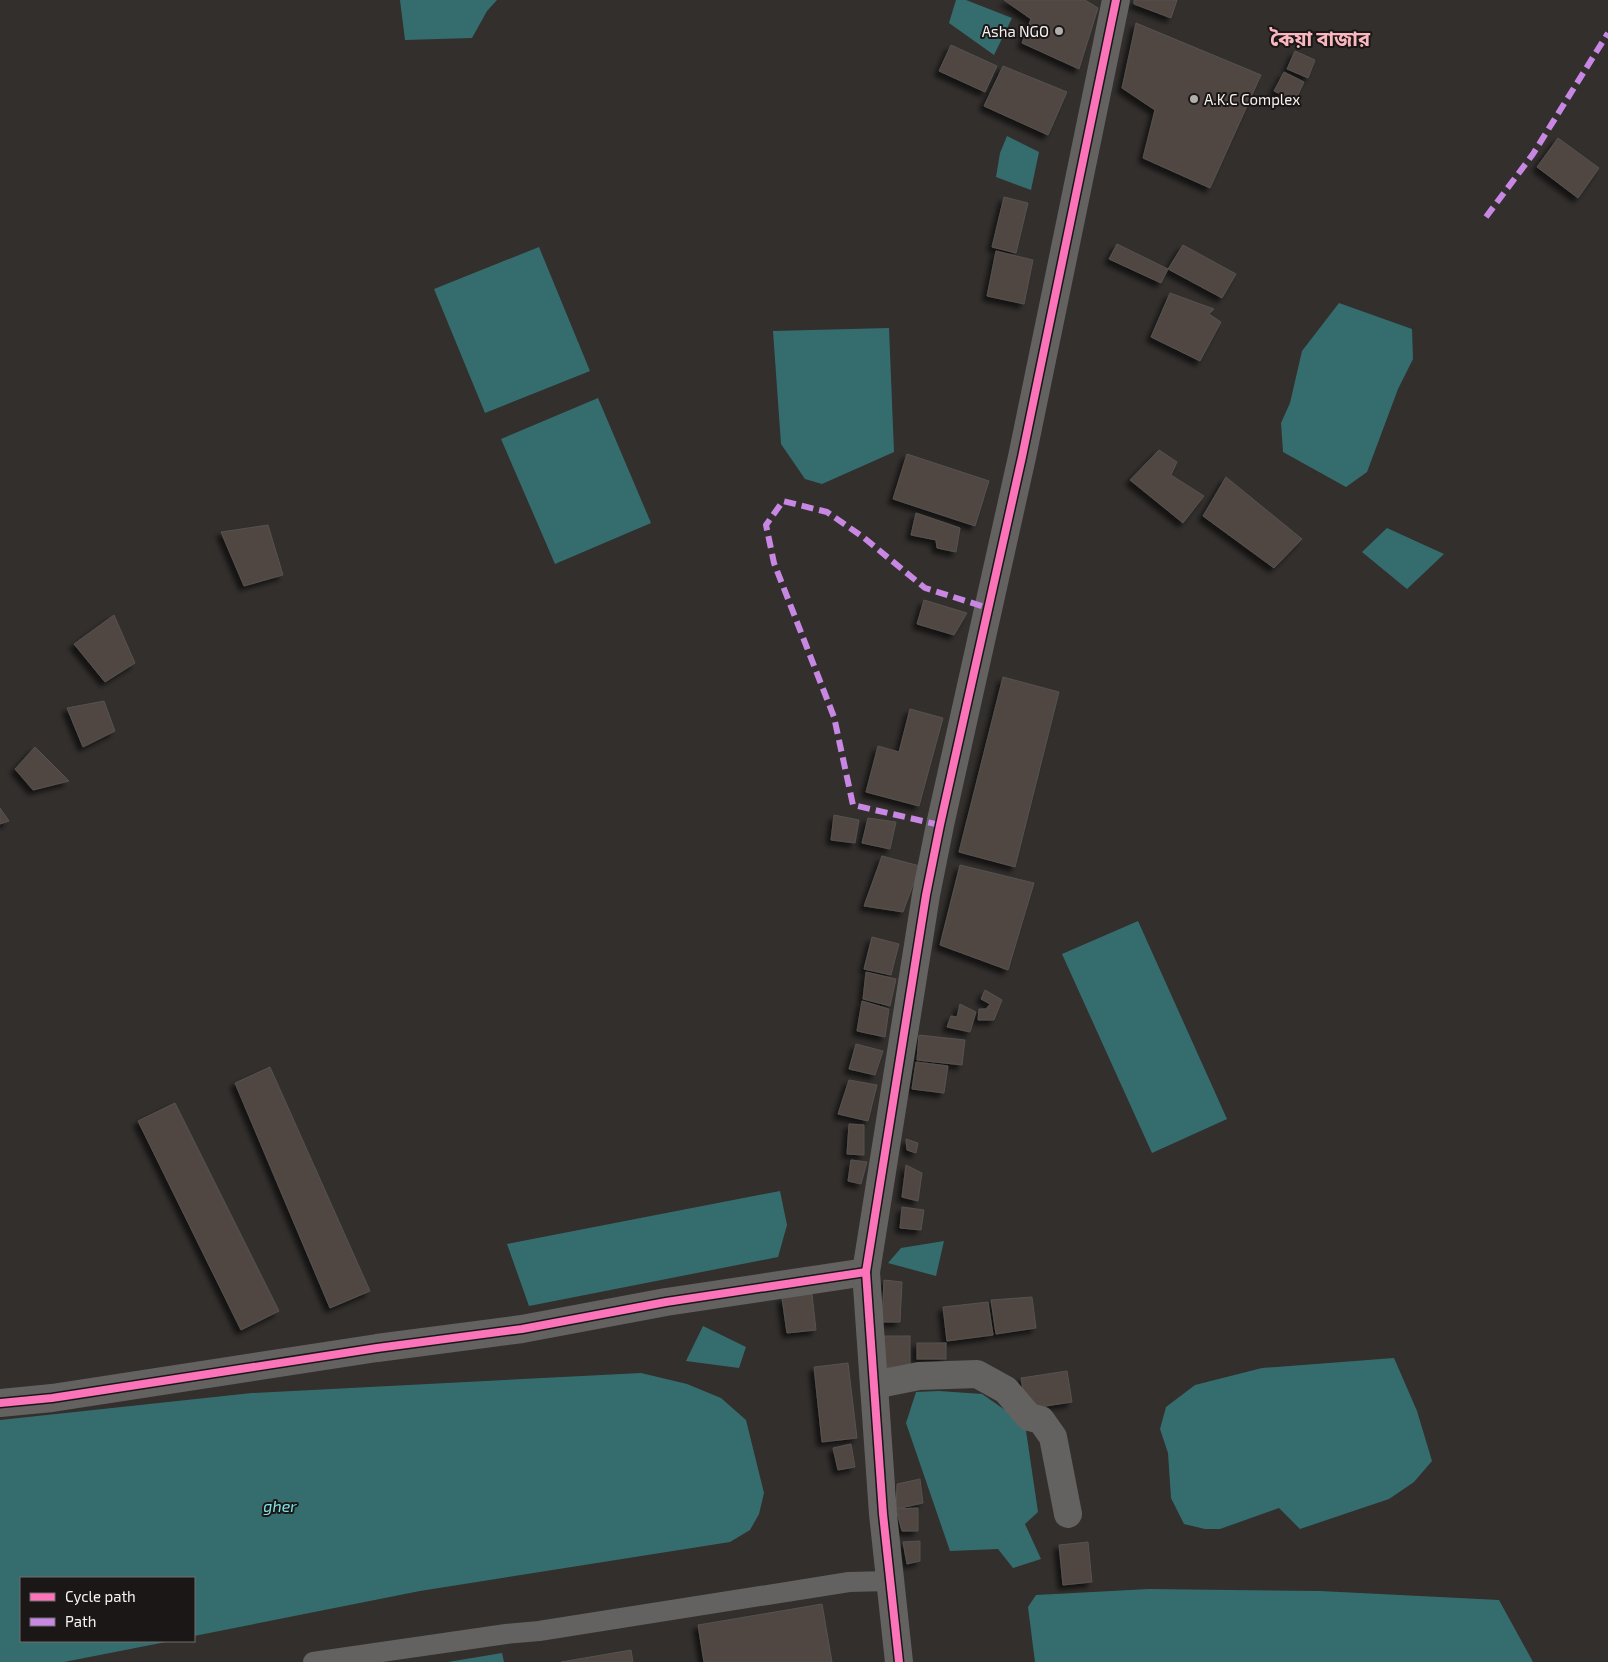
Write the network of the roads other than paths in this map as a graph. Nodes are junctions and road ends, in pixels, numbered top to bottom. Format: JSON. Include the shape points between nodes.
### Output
{"nodes":[{"id":1,"x":1116,"y":0,"type":"edge"},
{"id":2,"x":866,"y":1272,"type":"junction"},
{"id":3,"x":874,"y":1385,"type":"junction"},
{"id":4,"x":0,"y":1404,"type":"edge"},
{"id":5,"x":1068,"y":1514,"type":"dead end"},
{"id":6,"x":890,"y":1581,"type":"junction"},
{"id":7,"x":313,"y":1662,"type":"edge"},
{"id":8,"x":899,"y":1662,"type":"edge"}],
"edges":[{"from":1,"to":2,"type":"street","via":[[1022,457],[926,895]]},
{"from":2,"to":3,"type":"street"},
{"from":2,"to":4,"type":"street","via":[[666,1302],[522,1328]]},
{"from":3,"to":5,"type":"street","via":[[918,1376],[977,1374],[1006,1390],[1029,1417],[1041,1420],[1053,1437]]},
{"from":3,"to":6,"type":"street"},
{"from":6,"to":7,"type":"lane","via":[[849,1582],[539,1631]]},
{"from":6,"to":8,"type":"street"}]}
